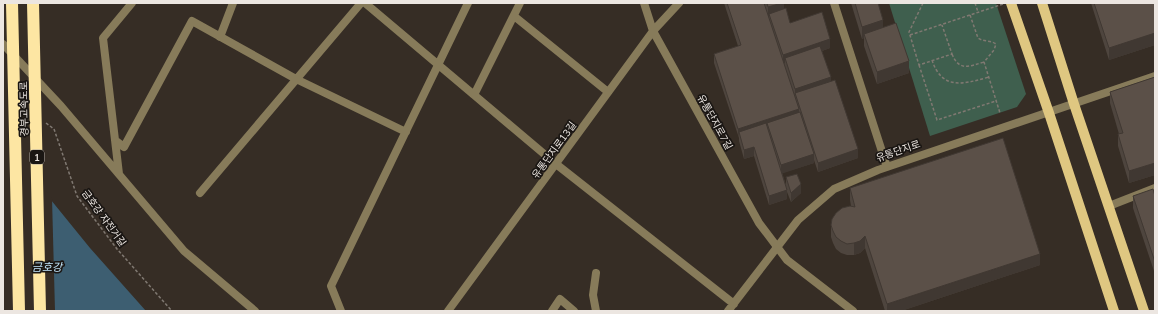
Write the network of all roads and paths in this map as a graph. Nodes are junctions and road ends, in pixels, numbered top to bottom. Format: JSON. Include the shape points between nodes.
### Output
{"nodes":[{"id":1,"x":12,"y":3,"type":"edge"},
{"id":2,"x":33,"y":3,"type":"edge"},
{"id":3,"x":132,"y":3,"type":"edge"},
{"id":4,"x":234,"y":3,"type":"edge"},
{"id":5,"x":361,"y":3,"type":"edge"},
{"id":6,"x":365,"y":3,"type":"edge"},
{"id":7,"x":468,"y":3,"type":"edge"},
{"id":8,"x":520,"y":3,"type":"edge"},
{"id":9,"x":644,"y":3,"type":"edge"},
{"id":10,"x":679,"y":3,"type":"edge"},
{"id":11,"x":834,"y":3,"type":"edge"},
{"id":12,"x":923,"y":3,"type":"edge"},
{"id":13,"x":975,"y":3,"type":"edge"},
{"id":14,"x":1011,"y":3,"type":"edge"},
{"id":15,"x":1042,"y":3,"type":"edge"},
{"id":16,"x":997,"y":6,"type":"dead end"},
{"id":17,"x":978,"y":12,"type":"junction"},
{"id":18,"x":970,"y":15,"type":"junction"},
{"id":19,"x":514,"y":16,"type":"junction"},
{"id":20,"x":942,"y":25,"type":"junction"},
{"id":21,"x":653,"y":31,"type":"junction"},
{"id":22,"x":910,"y":35,"type":"junction"},
{"id":23,"x":220,"y":37,"type":"junction"},
{"id":24,"x":3,"y":44,"type":"edge"},
{"id":25,"x":952,"y":54,"type":"junction"},
{"id":26,"x":932,"y":60,"type":"junction"},
{"id":27,"x":984,"y":62,"type":"junction"},
{"id":28,"x":437,"y":64,"type":"junction"},
{"id":29,"x":919,"y":65,"type":"junction"},
{"id":30,"x":1155,"y":76,"type":"edge"},
{"id":31,"x":989,"y":77,"type":"junction"},
{"id":32,"x":296,"y":79,"type":"junction"},
{"id":33,"x":608,"y":92,"type":"junction"},
{"id":34,"x":474,"y":95,"type":"junction"},
{"id":35,"x":996,"y":101,"type":"junction"},
{"id":36,"x":1074,"y":104,"type":"junction"},
{"id":37,"x":1000,"y":112,"type":"dead end"},
{"id":38,"x":1049,"y":113,"type":"junction"},
{"id":39,"x":42,"y":121,"type":"dead end"},
{"id":40,"x":406,"y":132,"type":"junction"},
{"id":41,"x":116,"y":142,"type":"junction"},
{"id":42,"x":556,"y":164,"type":"junction"},
{"id":43,"x":887,"y":167,"type":"junction"},
{"id":44,"x":120,"y":175,"type":"junction"},
{"id":45,"x":1155,"y":188,"type":"edge"},
{"id":46,"x":200,"y":193,"type":"dead end"},
{"id":47,"x":1109,"y":206,"type":"junction"},
{"id":48,"x":777,"y":246,"type":"junction"},
{"id":49,"x":596,"y":273,"type":"dead end"},
{"id":50,"x":731,"y":308,"type":"edge"},
{"id":51,"x":20,"y":311,"type":"edge"},
{"id":52,"x":40,"y":311,"type":"edge"},
{"id":53,"x":172,"y":311,"type":"edge"},
{"id":54,"x":255,"y":311,"type":"edge"},
{"id":55,"x":341,"y":311,"type":"edge"},
{"id":56,"x":448,"y":311,"type":"edge"},
{"id":57,"x":552,"y":311,"type":"edge"},
{"id":58,"x":574,"y":311,"type":"edge"},
{"id":59,"x":596,"y":311,"type":"edge"},
{"id":60,"x":854,"y":311,"type":"edge"},
{"id":61,"x":1114,"y":311,"type":"edge"},
{"id":62,"x":1144,"y":311,"type":"edge"}],
"edges":[{"from":1,"to":51,"type":"highway","name":"경부고속도로","number":"1","bridge":true},
{"from":2,"to":52,"type":"highway","name":"경부고속도로","number":"1","bridge":true},
{"from":3,"to":41,"type":"street","via":[[103,38]]},
{"from":4,"to":23,"type":"street"},
{"from":5,"to":32,"type":"street"},
{"from":6,"to":28,"type":"street"},
{"from":7,"to":28,"type":"street"},
{"from":8,"to":19,"type":"street"},
{"from":9,"to":21,"type":"street","name":"유통단지로7길"},
{"from":10,"to":21,"type":"street","name":"유통단지로13길"},
{"from":11,"to":43,"type":"street"},
{"from":12,"to":22,"type":"path","via":[[908,32]]},
{"from":13,"to":17,"type":"path"},
{"from":14,"to":38,"type":"main road"},
{"from":15,"to":36,"type":"main road"},
{"from":16,"to":17,"type":"path"},
{"from":17,"to":18,"type":"path"},
{"from":18,"to":20,"type":"path"},
{"from":18,"to":27,"type":"path","via":[[978,38],[996,44]]},
{"from":19,"to":33,"type":"street"},
{"from":19,"to":34,"type":"street"},
{"from":20,"to":22,"type":"path"},
{"from":20,"to":25,"type":"path"},
{"from":21,"to":33,"type":"street","name":"유통단지로13길"},
{"from":21,"to":48,"type":"street","name":"유통단지로7길","via":[[758,222]]},
{"from":22,"to":29,"type":"path"},
{"from":23,"to":32,"type":"street"},
{"from":23,"to":41,"type":"street","via":[[192,22],[124,147]]},
{"from":24,"to":44,"type":"street"},
{"from":25,"to":26,"type":"path"},
{"from":25,"to":27,"type":"path","via":[[955,61],[962,66]]},
{"from":26,"to":29,"type":"path"},
{"from":26,"to":31,"type":"path","via":[[935,70],[948,82],[966,82]]},
{"from":27,"to":31,"type":"path"},
{"from":28,"to":34,"type":"street"},
{"from":28,"to":40,"type":"street"},
{"from":29,"to":35,"type":"path","via":[[937,120]]},
{"from":30,"to":36,"type":"street","name":"유통단지로"},
{"from":31,"to":35,"type":"path"},
{"from":32,"to":40,"type":"street"},
{"from":32,"to":46,"type":"street"},
{"from":33,"to":42,"type":"street","name":"유통단지로13길"},
{"from":34,"to":42,"type":"street"},
{"from":35,"to":37,"type":"path"},
{"from":36,"to":38,"type":"street","name":"유통단지로"},
{"from":36,"to":47,"type":"main road"},
{"from":38,"to":43,"type":"street","name":"유통단지로"},
{"from":38,"to":61,"type":"main road"},
{"from":39,"to":53,"type":"path","name":"금호강 자전거길","via":[[54,130],[77,196],[117,249]]},
{"from":40,"to":55,"type":"street","via":[[331,286]]},
{"from":41,"to":44,"type":"street"},
{"from":42,"to":50,"type":"street"},
{"from":42,"to":56,"type":"street","name":"유통단지로13길"},
{"from":43,"to":48,"type":"street","name":"유통단지로","via":[[834,189],[798,220]]},
{"from":44,"to":54,"type":"street","via":[[184,251]]},
{"from":45,"to":47,"type":"street"},
{"from":47,"to":62,"type":"main road"},
{"from":48,"to":50,"type":"street"},
{"from":48,"to":60,"type":"street","name":"유통단지로7길","via":[[787,260]]},
{"from":49,"to":59,"type":"street","via":[[593,295]]},
{"from":57,"to":58,"type":"street","via":[[560,299]]}]}
